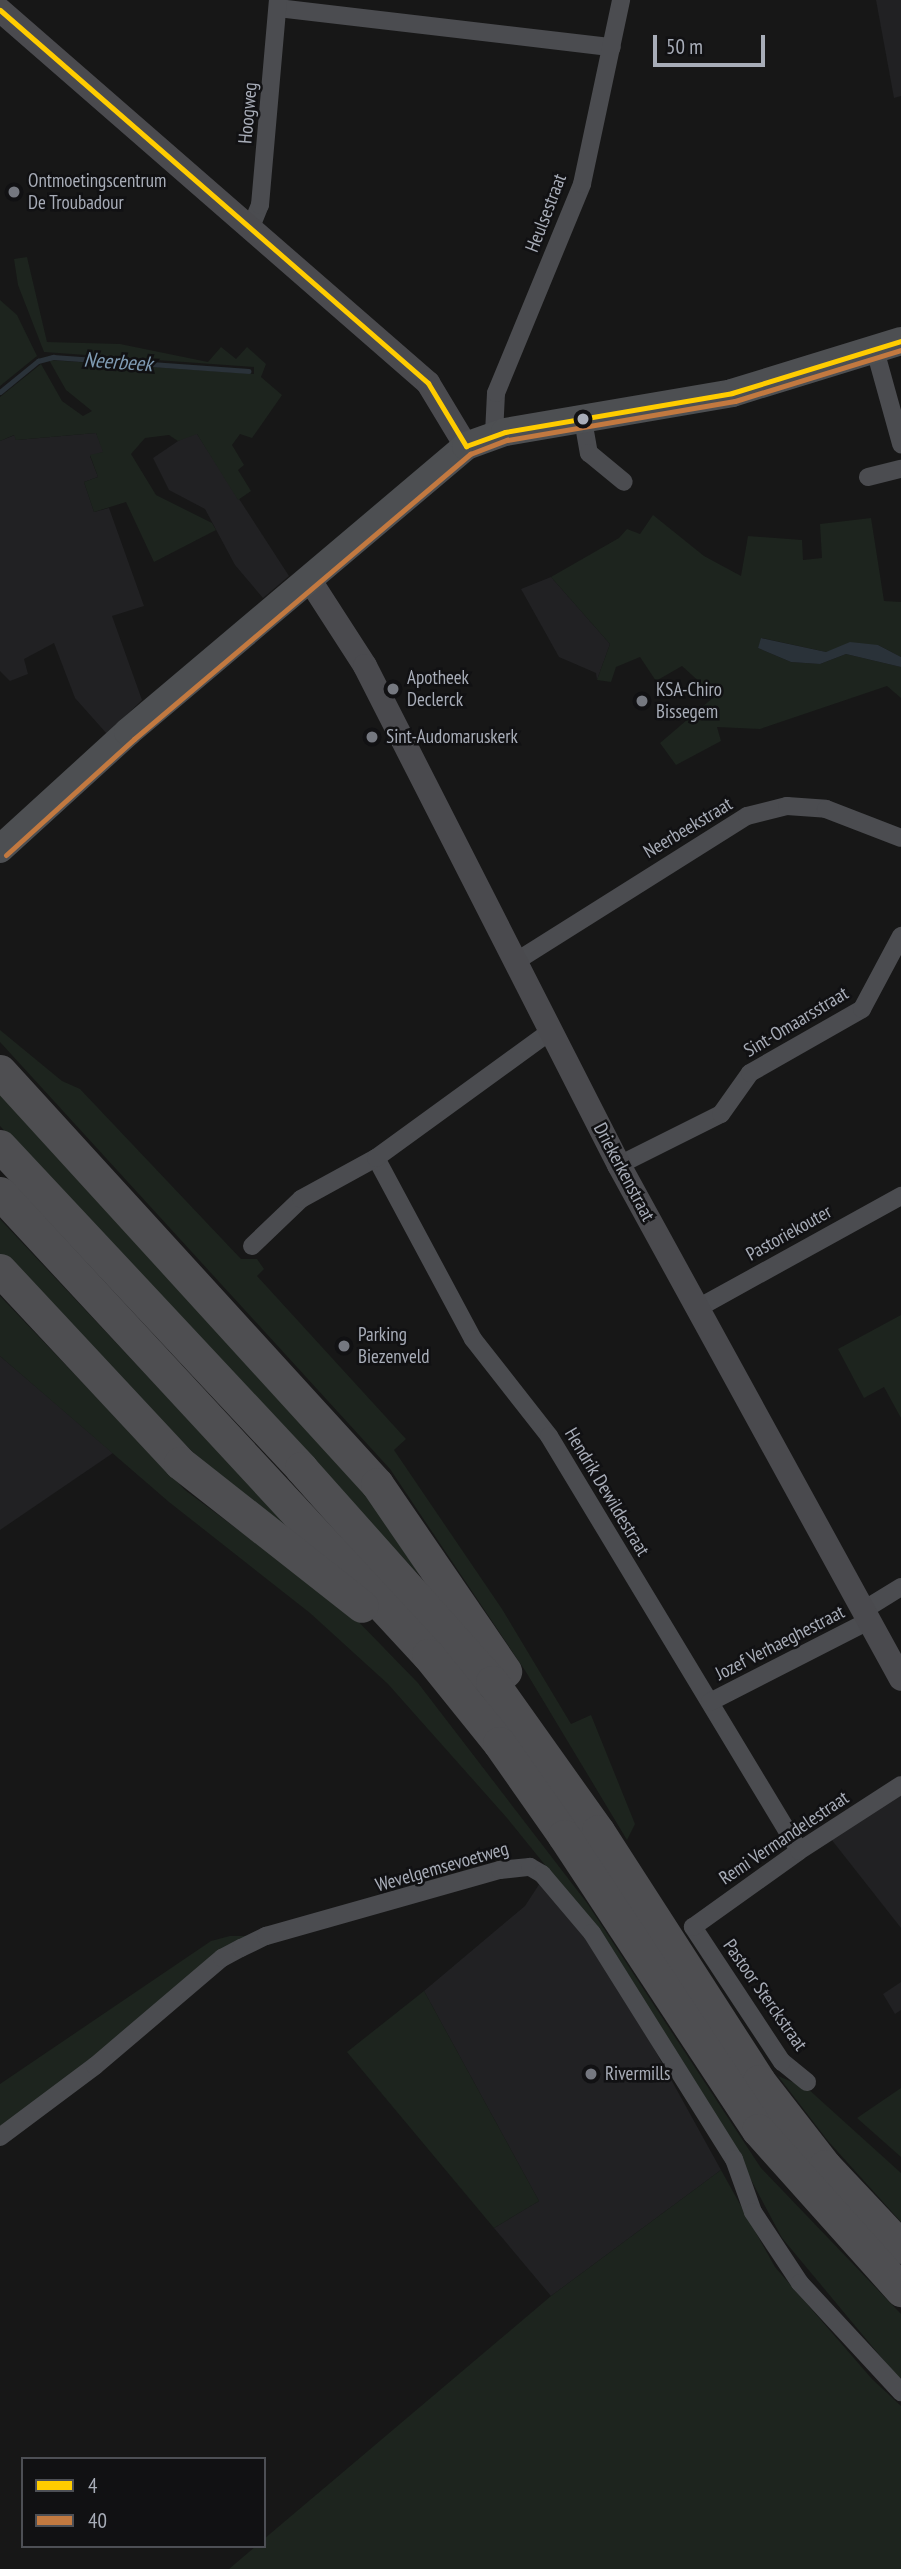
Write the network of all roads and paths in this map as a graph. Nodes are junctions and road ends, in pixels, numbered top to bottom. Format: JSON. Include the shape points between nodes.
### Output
{"nodes":[{"id":1,"x":621,"y":0,"type":"edge"},
{"id":2,"x":278,"y":4,"type":"edge"},
{"id":3,"x":0,"y":10,"type":"edge"},
{"id":4,"x":612,"y":47,"type":"junction"},
{"id":5,"x":251,"y":227,"type":"junction"},
{"id":6,"x":901,"y":341,"type":"edge"},
{"id":7,"x":875,"y":350,"type":"junction"},
{"id":8,"x":583,"y":420,"type":"junction"},
{"id":9,"x":494,"y":434,"type":"junction"},
{"id":10,"x":901,"y":444,"type":"edge"},
{"id":11,"x":466,"y":446,"type":"junction"},
{"id":12,"x":901,"y":469,"type":"edge"},
{"id":13,"x":868,"y":477,"type":"dead end"},
{"id":14,"x":624,"y":482,"type":"dead end"},
{"id":15,"x":309,"y":579,"type":"junction"},
{"id":16,"x":901,"y":838,"type":"edge"},
{"id":17,"x":0,"y":849,"type":"edge"},
{"id":18,"x":901,"y":936,"type":"edge"},
{"id":19,"x":515,"y":962,"type":"junction"},
{"id":20,"x":551,"y":1031,"type":"junction"},
{"id":21,"x":0,"y":1071,"type":"edge"},
{"id":22,"x":0,"y":1146,"type":"edge"},
{"id":23,"x":376,"y":1158,"type":"junction"},
{"id":24,"x":619,"y":1165,"type":"junction"},
{"id":25,"x":0,"y":1193,"type":"edge"},
{"id":26,"x":901,"y":1196,"type":"edge"},
{"id":27,"x":252,"y":1246,"type":"dead end"},
{"id":28,"x":0,"y":1270,"type":"edge"},
{"id":29,"x":698,"y":1308,"type":"junction"},
{"id":30,"x":901,"y":1587,"type":"edge"},
{"id":31,"x":865,"y":1616,"type":"junction"},
{"id":32,"x":428,"y":1655,"type":"junction"},
{"id":33,"x":901,"y":1679,"type":"edge"},
{"id":34,"x":710,"y":1702,"type":"junction"},
{"id":35,"x":519,"y":1718,"type":"junction"},
{"id":36,"x":901,"y":1785,"type":"edge"},
{"id":37,"x":799,"y":1851,"type":"junction"},
{"id":38,"x":693,"y":1927,"type":"joint"},
{"id":39,"x":807,"y":2082,"type":"dead end"},
{"id":40,"x":0,"y":2137,"type":"edge"},
{"id":41,"x":901,"y":2247,"type":"edge"},
{"id":42,"x":901,"y":2290,"type":"edge"},
{"id":43,"x":901,"y":2392,"type":"edge"}],
"edges":[{"from":1,"to":4,"type":"street","name":"Heulsestraat"},
{"from":2,"to":4,"type":"street"},
{"from":2,"to":5,"type":"street","name":"Hoogweg","via":[[260,205]]},
{"from":3,"to":5,"type":"street"},
{"from":4,"to":9,"type":"street","name":"Heulsestraat","via":[[582,184],[495,393]]},
{"from":5,"to":11,"type":"street","via":[[428,383]]},
{"from":6,"to":7,"type":"main road"},
{"from":7,"to":8,"type":"main road","via":[[742,391]]},
{"from":7,"to":10,"type":"street"},
{"from":8,"to":9,"type":"main road"},
{"from":8,"to":14,"type":"street","via":[[589,453]]},
{"from":9,"to":11,"type":"main road"},
{"from":11,"to":15,"type":"main road"},
{"from":12,"to":13,"type":"street"},
{"from":15,"to":17,"type":"main road"},
{"from":15,"to":19,"type":"street","name":"Driekerkenstraat","via":[[360,657]]},
{"from":16,"to":19,"type":"street","name":"Neerbeekstraat","via":[[826,809],[787,806],[747,816]]},
{"from":18,"to":24,"type":"street","name":"Sint-Omaarsstraat","via":[[862,1009],[750,1073],[721,1114]]},
{"from":19,"to":20,"type":"street","name":"Driekerkenstraat"},
{"from":20,"to":23,"type":"street"},
{"from":20,"to":24,"type":"street","name":"Driekerkenstraat"},
{"from":21,"to":35,"type":"highway","via":[[377,1484],[498,1659],[520,1696]]},
{"from":22,"to":35,"type":"highway","via":[[423,1601]]},
{"from":23,"to":27,"type":"street","via":[[301,1199]]},
{"from":23,"to":34,"type":"street","name":"Hendrik Dewildestraat","via":[[472,1339],[548,1436]]},
{"from":24,"to":29,"type":"street","name":"Driekerkenstraat"},
{"from":25,"to":32,"type":"highway"},
{"from":26,"to":29,"type":"street","name":"Pastoriekouter"},
{"from":28,"to":32,"type":"highway","via":[[180,1463]]},
{"from":29,"to":31,"type":"street","name":"Driekerkenstraat"},
{"from":30,"to":31,"type":"street","name":"Jozef Verhaeghestraat"},
{"from":31,"to":33,"type":"street","name":"Driekerkenstraat"},
{"from":31,"to":34,"type":"street","name":"Jozef Verhaeghestraat"},
{"from":32,"to":42,"type":"highway","via":[[557,1825],[758,2130]]},
{"from":34,"to":37,"type":"street","name":"Hendrik Dewildestraat"},
{"from":35,"to":41,"type":"highway","via":[[598,1831],[759,2081],[825,2166]]},
{"from":36,"to":37,"type":"street","name":"Remi Vermandelestraat"},
{"from":37,"to":38,"type":"street","name":"Remi Vermandelestraat"},
{"from":38,"to":39,"type":"street","name":"Pastoor Sterckstraat","via":[[782,2062]]},
{"from":40,"to":43,"type":"street","name":"Wevelgemsevoetweg","via":[[95,2066],[222,1958],[241,1948],[266,1936],[500,1870],[530,1867],[542,1874],[592,1933],[734,2159],[753,2212],[800,2283]]}]}
